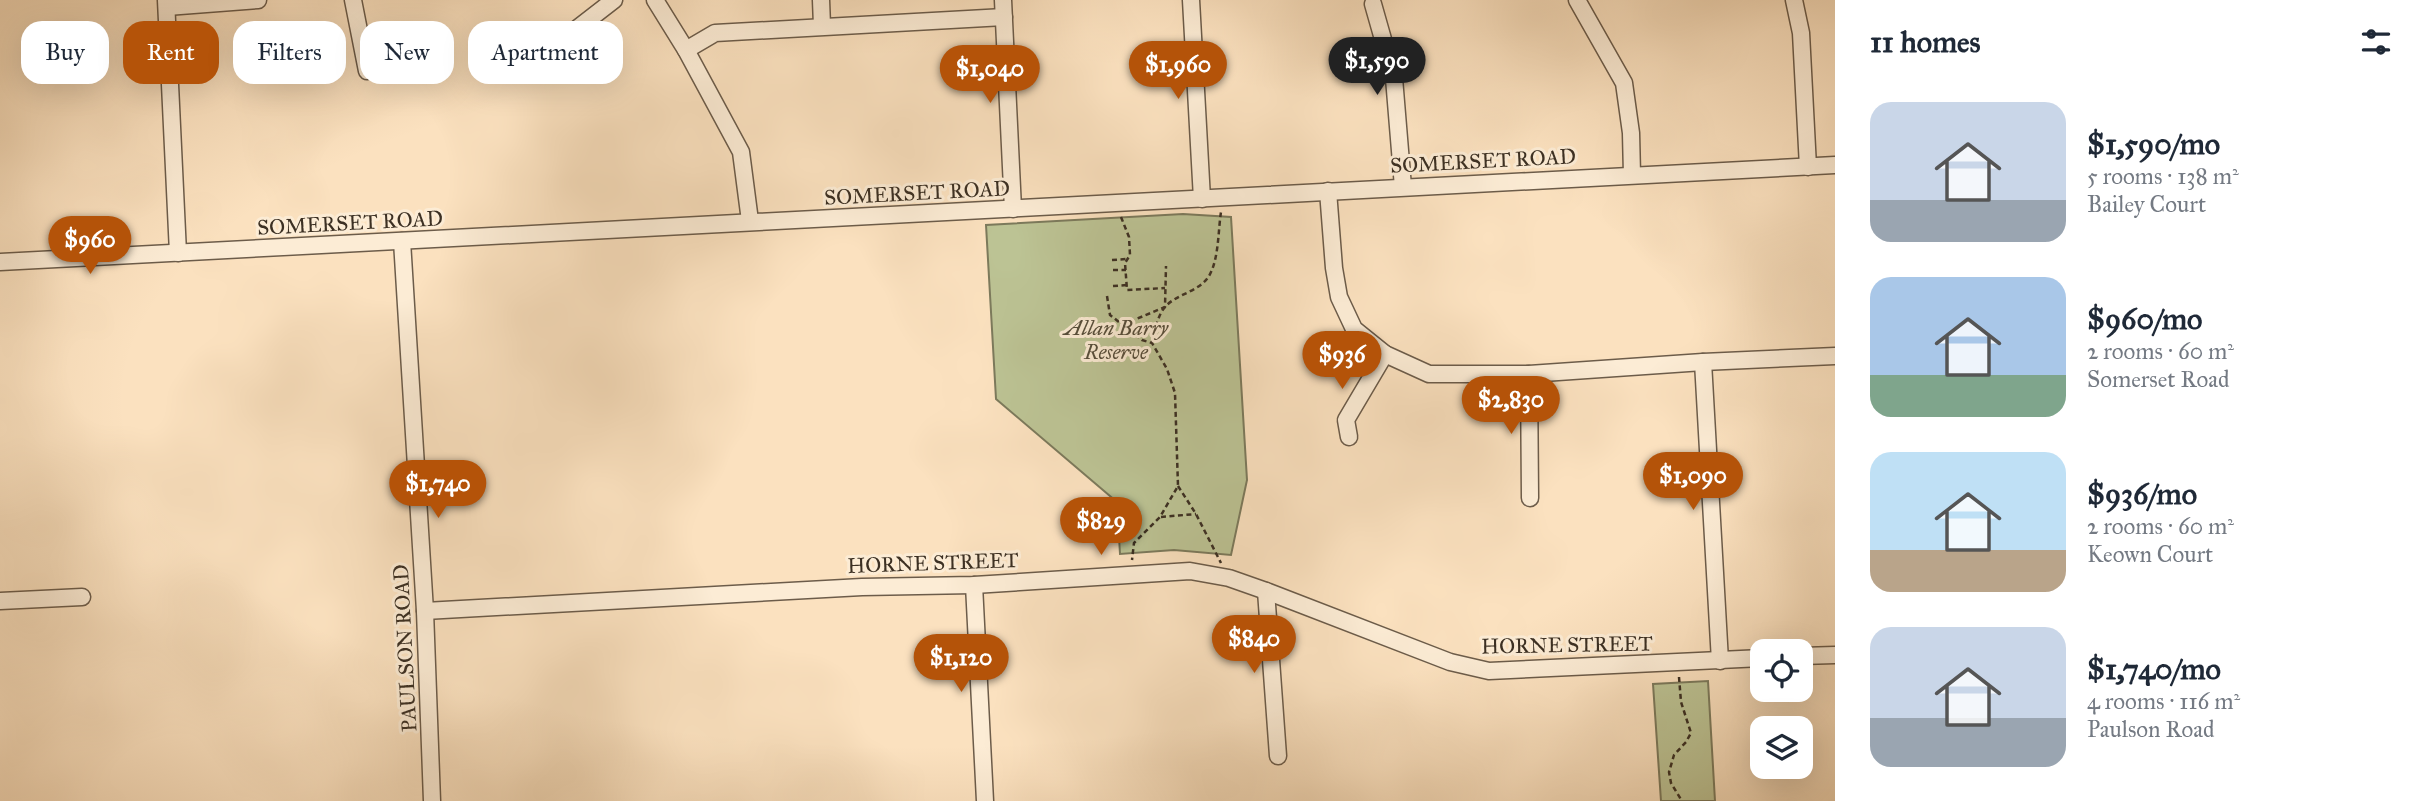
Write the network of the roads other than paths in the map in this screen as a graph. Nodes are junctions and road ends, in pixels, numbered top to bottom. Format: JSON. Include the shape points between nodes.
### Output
{"nodes":[{"id":1,"x":258,"y":0,"type":"edge"},
{"id":2,"x":353,"y":0,"type":"edge"},
{"id":3,"x":614,"y":0,"type":"edge"},
{"id":4,"x":655,"y":0,"type":"edge"},
{"id":5,"x":821,"y":0,"type":"edge"},
{"id":6,"x":1003,"y":0,"type":"edge"},
{"id":7,"x":1191,"y":0,"type":"edge"},
{"id":8,"x":1577,"y":0,"type":"edge"},
{"id":9,"x":1794,"y":0,"type":"edge"},
{"id":10,"x":167,"y":4,"type":"edge"},
{"id":11,"x":1373,"y":4,"type":"dead end"},
{"id":12,"x":1003,"y":18,"type":"junction"},
{"id":13,"x":587,"y":21,"type":"edge"},
{"id":14,"x":822,"y":26,"type":"junction"},
{"id":15,"x":360,"y":36,"type":"edge"},
{"id":16,"x":686,"y":50,"type":"junction"},
{"id":17,"x":1835,"y":166,"type":"edge"},
{"id":18,"x":1808,"y":167,"type":"junction"},
{"id":19,"x":1632,"y":175,"type":"junction"},
{"id":20,"x":1403,"y":187,"type":"junction"},
{"id":21,"x":1328,"y":191,"type":"junction"},
{"id":22,"x":1202,"y":199,"type":"junction"},
{"id":23,"x":1013,"y":209,"type":"junction"},
{"id":24,"x":750,"y":221,"type":"junction"},
{"id":25,"x":402,"y":241,"type":"junction"},
{"id":26,"x":178,"y":253,"type":"junction"},
{"id":27,"x":0,"y":262,"type":"edge"},
{"id":28,"x":1385,"y":354,"type":"junction"},
{"id":29,"x":1835,"y":356,"type":"edge"},
{"id":30,"x":1703,"y":362,"type":"junction"},
{"id":31,"x":1529,"y":374,"type":"junction"},
{"id":32,"x":1349,"y":438,"type":"dead end"},
{"id":33,"x":1530,"y":498,"type":"dead end"},
{"id":34,"x":974,"y":585,"type":"junction"},
{"id":35,"x":1266,"y":591,"type":"junction"},
{"id":36,"x":82,"y":597,"type":"dead end"},
{"id":37,"x":0,"y":601,"type":"edge"},
{"id":38,"x":425,"y":611,"type":"junction"},
{"id":39,"x":1835,"y":654,"type":"edge"},
{"id":40,"x":1813,"y":655,"type":"edge"},
{"id":41,"x":1750,"y":659,"type":"edge"},
{"id":42,"x":1720,"y":661,"type":"junction"},
{"id":43,"x":1278,"y":756,"type":"dead end"},
{"id":44,"x":432,"y":801,"type":"edge"},
{"id":45,"x":985,"y":801,"type":"edge"}],
"edges":[{"from":1,"to":10,"type":"street"},
{"from":2,"to":15,"type":"street"},
{"from":3,"to":13,"type":"street"},
{"from":4,"to":16,"type":"street"},
{"from":5,"to":14,"type":"street"},
{"from":6,"to":12,"type":"street"},
{"from":7,"to":22,"type":"street"},
{"from":8,"to":19,"type":"street","via":[[1624,83]]},
{"from":9,"to":18,"type":"street","via":[[1801,33]]},
{"from":10,"to":26,"type":"street"},
{"from":11,"to":20,"type":"street","via":[[1394,78]]},
{"from":12,"to":14,"type":"street"},
{"from":12,"to":23,"type":"street"},
{"from":14,"to":16,"type":"street","via":[[715,33]]},
{"from":16,"to":24,"type":"street","via":[[741,152]]},
{"from":17,"to":18,"type":"street","name":"SOMERSET ROAD"},
{"from":18,"to":19,"type":"street","name":"SOMERSET ROAD"},
{"from":19,"to":20,"type":"street","name":"SOMERSET ROAD"},
{"from":20,"to":21,"type":"street","name":"SOMERSET ROAD"},
{"from":21,"to":22,"type":"street","name":"SOMERSET ROAD"},
{"from":21,"to":28,"type":"street","via":[[1339,297],[1354,329]]},
{"from":22,"to":23,"type":"street","name":"SOMERSET ROAD"},
{"from":23,"to":24,"type":"street","name":"SOMERSET ROAD"},
{"from":24,"to":25,"type":"street","name":"SOMERSET ROAD"},
{"from":25,"to":26,"type":"street","name":"SOMERSET ROAD"},
{"from":25,"to":38,"type":"street","name":"PAULSON ROAD"},
{"from":26,"to":27,"type":"street","name":"SOMERSET ROAD"},
{"from":28,"to":31,"type":"street","via":[[1429,374]]},
{"from":28,"to":32,"type":"street","via":[[1346,420]]},
{"from":29,"to":30,"type":"street"},
{"from":30,"to":31,"type":"street"},
{"from":30,"to":42,"type":"street"},
{"from":31,"to":33,"type":"street"},
{"from":34,"to":35,"type":"street","name":"HORNE STREET","via":[[1191,571]]},
{"from":34,"to":38,"type":"street","name":"HORNE STREET"},
{"from":34,"to":45,"type":"street"},
{"from":35,"to":42,"type":"street","name":"HORNE STREET","via":[[1470,668],[1507,672]]},
{"from":35,"to":43,"type":"street"},
{"from":36,"to":37,"type":"street"},
{"from":38,"to":44,"type":"street","name":"PAULSON ROAD"},
{"from":39,"to":40,"type":"street"},
{"from":41,"to":42,"type":"street","name":"HORNE STREET"}]}
